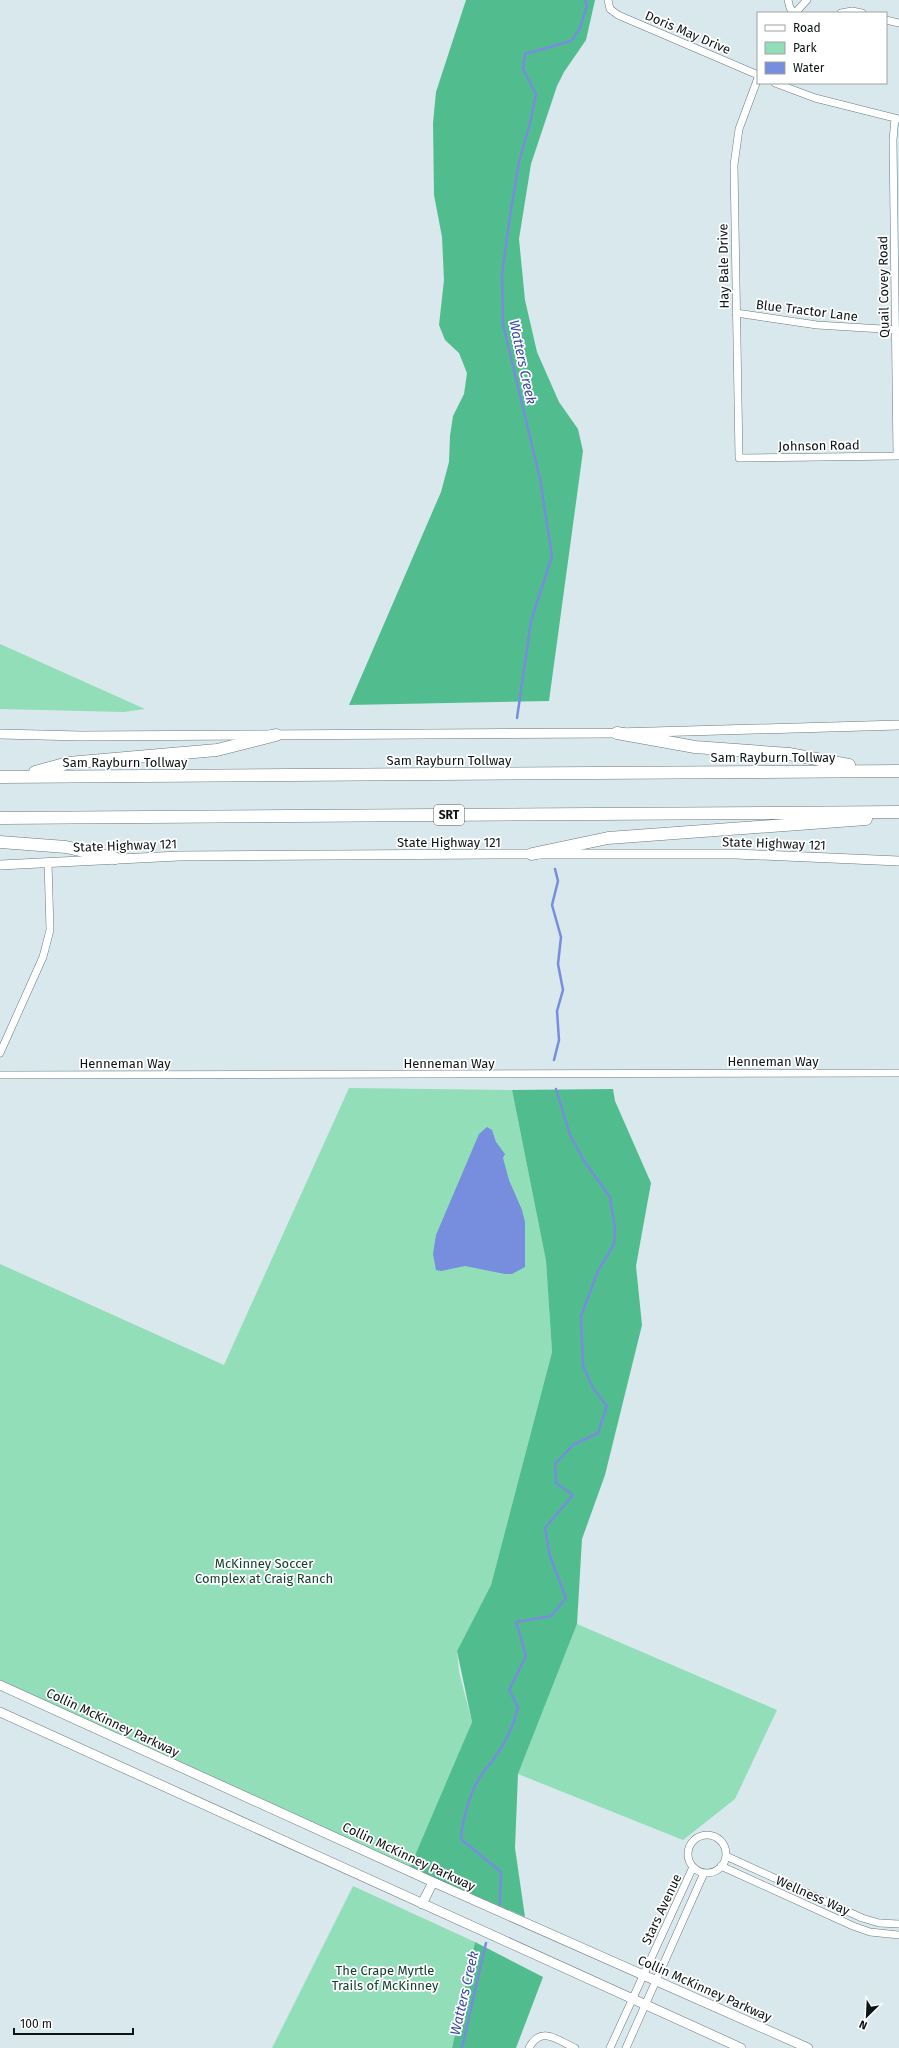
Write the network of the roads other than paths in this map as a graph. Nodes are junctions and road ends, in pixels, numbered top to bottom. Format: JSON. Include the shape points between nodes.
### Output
{"nodes":[{"id":1,"x":608,"y":0,"type":"edge"},
{"id":2,"x":788,"y":0,"type":"edge"},
{"id":3,"x":807,"y":0,"type":"edge"},
{"id":4,"x":794,"y":12,"type":"edge"},
{"id":5,"x":796,"y":12,"type":"edge"},
{"id":6,"x":846,"y":12,"type":"edge"},
{"id":7,"x":857,"y":12,"type":"edge"},
{"id":8,"x":887,"y":20,"type":"edge"},
{"id":9,"x":899,"y":23,"type":"edge"},
{"id":10,"x":757,"y":75,"type":"edge"},
{"id":11,"x":757,"y":81,"type":"edge"},
{"id":12,"x":778,"y":84,"type":"edge"},
{"id":13,"x":897,"y":118,"type":"edge"},
{"id":14,"x":736,"y":313,"type":"junction"},
{"id":15,"x":897,"y":330,"type":"edge"},
{"id":16,"x":898,"y":456,"type":"edge"},
{"id":17,"x":739,"y":458,"type":"joint"},
{"id":18,"x":899,"y":725,"type":"edge"},
{"id":19,"x":617,"y":732,"type":"junction"},
{"id":20,"x":0,"y":734,"type":"edge"},
{"id":21,"x":276,"y":735,"type":"junction"},
{"id":22,"x":878,"y":770,"type":"junction"},
{"id":23,"x":899,"y":771,"type":"edge"},
{"id":24,"x":0,"y":777,"type":"edge"},
{"id":25,"x":17,"y":777,"type":"junction"},
{"id":26,"x":899,"y":813,"type":"edge"},
{"id":27,"x":0,"y":818,"type":"edge"},
{"id":28,"x":0,"y":842,"type":"edge"},
{"id":29,"x":532,"y":854,"type":"junction"},
{"id":30,"x":115,"y":858,"type":"junction"},
{"id":31,"x":899,"y":861,"type":"edge"},
{"id":32,"x":48,"y":862,"type":"junction"},
{"id":33,"x":0,"y":865,"type":"edge"},
{"id":34,"x":0,"y":1053,"type":"edge"},
{"id":35,"x":899,"y":1073,"type":"edge"},
{"id":36,"x":0,"y":1075,"type":"edge"},
{"id":37,"x":0,"y":1685,"type":"edge"},
{"id":38,"x":0,"y":1712,"type":"edge"},
{"id":39,"x":726,"y":1856,"type":"junction"},
{"id":40,"x":721,"y":1866,"type":"junction"},
{"id":41,"x":694,"y":1867,"type":"junction"},
{"id":42,"x":704,"y":1872,"type":"junction"},
{"id":43,"x":433,"y":1882,"type":"junction"},
{"id":44,"x":422,"y":1904,"type":"junction"},
{"id":45,"x":899,"y":1924,"type":"edge"},
{"id":46,"x":899,"y":1935,"type":"edge"},
{"id":47,"x":644,"y":1974,"type":"junction"},
{"id":48,"x":656,"y":1980,"type":"junction"},
{"id":49,"x":633,"y":1997,"type":"junction"},
{"id":50,"x":646,"y":2003,"type":"junction"},
{"id":51,"x":529,"y":2048,"type":"edge"},
{"id":52,"x":575,"y":2048,"type":"edge"},
{"id":53,"x":610,"y":2048,"type":"edge"},
{"id":54,"x":626,"y":2048,"type":"edge"},
{"id":55,"x":742,"y":2048,"type":"edge"},
{"id":56,"x":808,"y":2048,"type":"edge"}],
"edges":[{"from":1,"to":10,"type":"street","name":"Doris May Drive","via":[[610,9],[618,15]]},
{"from":2,"to":4,"type":"street"},
{"from":3,"to":5,"type":"street"},
{"from":6,"to":7,"type":"street"},
{"from":8,"to":9,"type":"street"},
{"from":11,"to":14,"type":"street","name":"Hay Bale Drive","via":[[744,114],[734,165]]},
{"from":12,"to":13,"type":"street","via":[[815,98]]},
{"from":13,"to":15,"type":"street","name":"Quail Covey Road","via":[[893,140]]},
{"from":14,"to":15,"type":"street","name":"Blue Tractor Lane","via":[[817,325]]},
{"from":14,"to":17,"type":"street","name":"Hay Bale Drive"},
{"from":15,"to":16,"type":"street","name":"Quail Covey Road"},
{"from":16,"to":17,"type":"street","name":"Johnson Road"},
{"from":18,"to":19,"type":"main road"},
{"from":19,"to":21,"type":"main road"},
{"from":19,"to":22,"type":"highway","via":[[695,747],[789,754]]},
{"from":20,"to":21,"type":"main road"},
{"from":21,"to":25,"type":"highway","via":[[216,750],[68,763]]},
{"from":22,"to":23,"type":"highway","name":"Sam Rayburn Tollway"},
{"from":22,"to":25,"type":"highway","name":"Sam Rayburn Tollway"},
{"from":24,"to":25,"type":"highway","name":"Sam Rayburn Tollway"},
{"from":26,"to":27,"type":"highway","number":"SRT"},
{"from":26,"to":29,"type":"highway","via":[[843,822],[608,838]]},
{"from":28,"to":30,"type":"highway","via":[[66,847]]},
{"from":29,"to":30,"type":"main road","name":"State Highway 121"},
{"from":29,"to":31,"type":"main road","name":"State Highway 121","via":[[736,854]]},
{"from":30,"to":32,"type":"main road","name":"State Highway 121"},
{"from":32,"to":33,"type":"main road","name":"State Highway 121"},
{"from":32,"to":34,"type":"street","via":[[50,930],[43,956]]},
{"from":35,"to":36,"type":"street","name":"Henneman Way"},
{"from":37,"to":43,"type":"main road","name":"Collin McKinney Parkway"},
{"from":38,"to":44,"type":"main road"},
{"from":39,"to":40,"type":"street"},
{"from":39,"to":41,"type":"street","via":[[721,1840],[702,1835],[689,1847],[688,1859]]},
{"from":39,"to":45,"type":"street","name":"Wellness Way","via":[[862,1918],[879,1923]]},
{"from":40,"to":42,"type":"street","via":[[711,1872]]},
{"from":40,"to":46,"type":"street","name":"Wellness Way","via":[[853,1926],[870,1932]]},
{"from":41,"to":42,"type":"street"},
{"from":41,"to":47,"type":"street","name":"Stars Avenue"},
{"from":42,"to":48,"type":"street","name":"Stars Avenue"},
{"from":43,"to":44,"type":"main road"},
{"from":43,"to":47,"type":"main road","name":"Collin McKinney Parkway"},
{"from":44,"to":49,"type":"main road"},
{"from":47,"to":48,"type":"main road","name":"Collin McKinney Parkway"},
{"from":47,"to":49,"type":"street","name":"Stars Avenue"},
{"from":48,"to":50,"type":"street","name":"Stars Avenue"},
{"from":48,"to":56,"type":"main road","name":"Collin McKinney Parkway"},
{"from":49,"to":50,"type":"main road"},
{"from":49,"to":53,"type":"street","name":"Stars Avenue"},
{"from":50,"to":54,"type":"street","name":"Stars Avenue"},
{"from":50,"to":55,"type":"main road"},
{"from":51,"to":52,"type":"street","via":[[534,2040],[545,2035]]}]}
